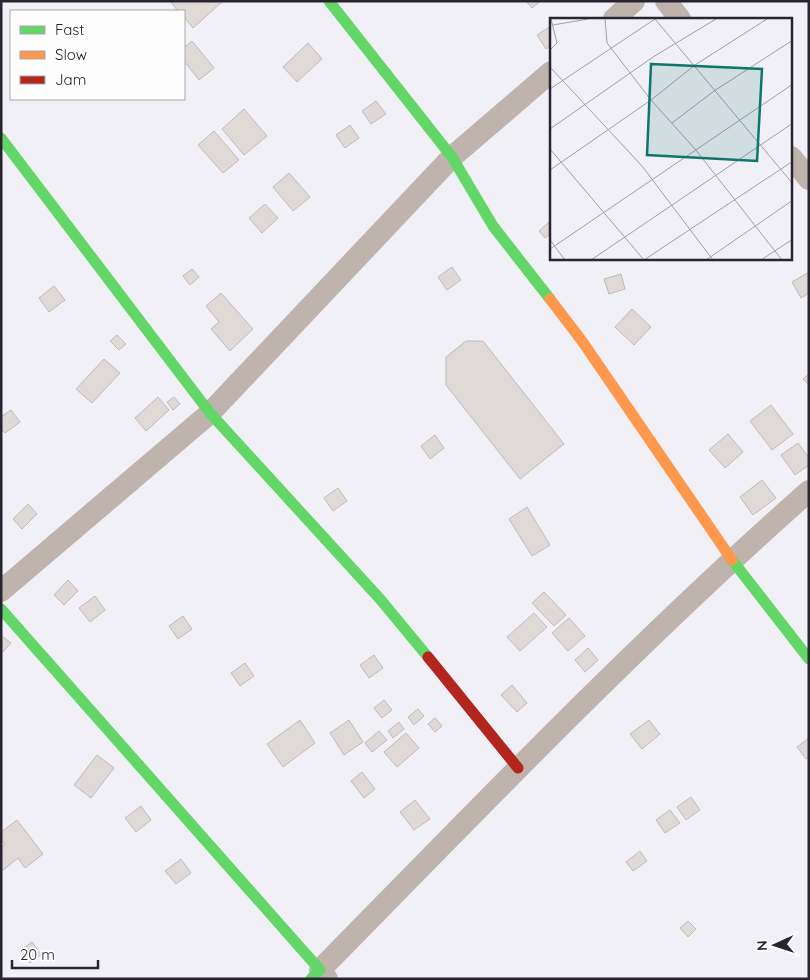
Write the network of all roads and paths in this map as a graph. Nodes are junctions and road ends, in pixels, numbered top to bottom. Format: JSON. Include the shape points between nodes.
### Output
{"nodes":[{"id":1,"x":329,"y":1,"type":"edge"},
{"id":2,"x":634,"y":1,"type":"edge"},
{"id":3,"x":666,"y":1,"type":"edge"},
{"id":4,"x":615,"y":18,"type":"edge"},
{"id":5,"x":679,"y":18,"type":"edge"},
{"id":6,"x":550,"y":73,"type":"edge"},
{"id":7,"x":1,"y":138,"type":"edge"},
{"id":8,"x":452,"y":157,"type":"junction"},
{"id":9,"x":792,"y":158,"type":"edge"},
{"id":10,"x":809,"y":179,"type":"edge"},
{"id":11,"x":210,"y":413,"type":"junction"},
{"id":12,"x":809,"y":491,"type":"edge"},
{"id":13,"x":732,"y":558,"type":"junction"},
{"id":14,"x":1,"y":591,"type":"edge"},
{"id":15,"x":1,"y":609,"type":"edge"},
{"id":16,"x":809,"y":659,"type":"edge"},
{"id":17,"x":518,"y":768,"type":"junction"},
{"id":18,"x":320,"y":976,"type":"edge"}],
"edges":[{"from":1,"to":8,"type":"street"},
{"from":2,"to":4,"type":"street"},
{"from":3,"to":5,"type":"street"},
{"from":6,"to":8,"type":"street"},
{"from":7,"to":11,"type":"street"},
{"from":8,"to":11,"type":"street"},
{"from":8,"to":13,"type":"street","via":[[492,226],[582,341]]},
{"from":9,"to":10,"type":"street"},
{"from":11,"to":14,"type":"street"},
{"from":11,"to":17,"type":"street","via":[[380,599]]},
{"from":12,"to":13,"type":"street"},
{"from":13,"to":16,"type":"street"},
{"from":13,"to":17,"type":"street"},
{"from":15,"to":18,"type":"street"},
{"from":17,"to":18,"type":"street"}]}
